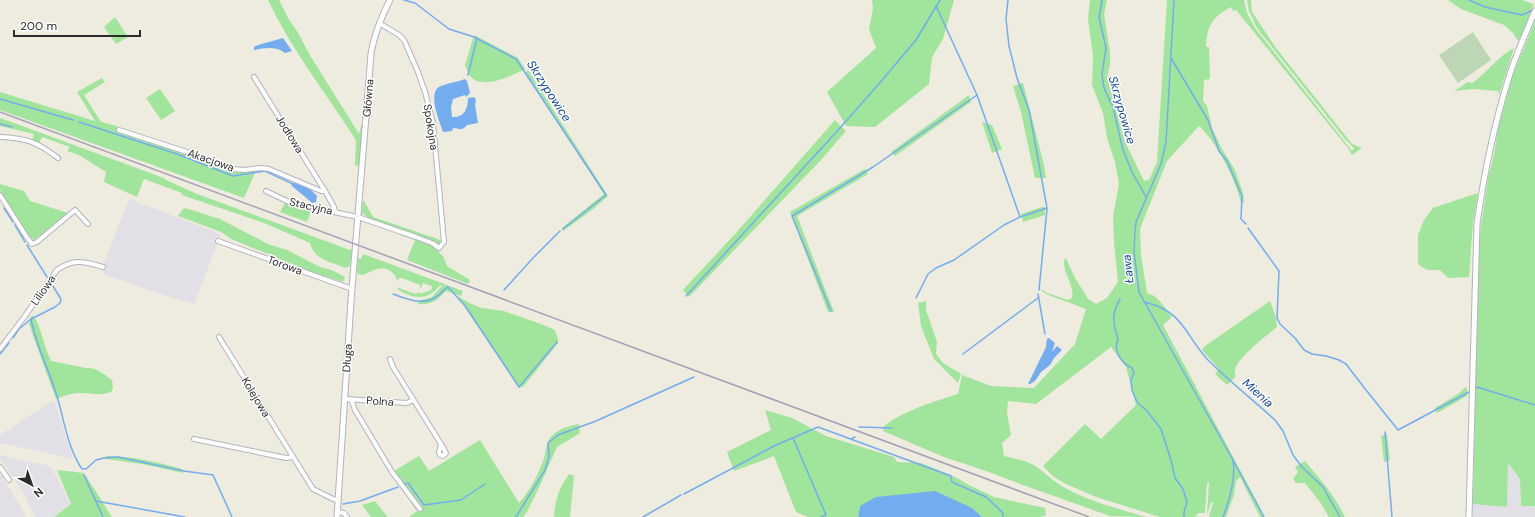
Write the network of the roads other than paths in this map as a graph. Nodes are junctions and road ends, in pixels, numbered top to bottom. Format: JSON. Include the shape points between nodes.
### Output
{"nodes":[{"id":1,"x":390,"y":0,"type":"edge"},
{"id":2,"x":1534,"y":12,"type":"edge"},
{"id":3,"x":379,"y":23,"type":"junction"},
{"id":4,"x":254,"y":77,"type":"dead end"},
{"id":5,"x":119,"y":130,"type":"dead end"},
{"id":6,"x":0,"y":137,"type":"edge"},
{"id":7,"x":58,"y":158,"type":"dead end"},
{"id":8,"x":266,"y":191,"type":"dead end"},
{"id":9,"x":325,"y":191,"type":"junction"},
{"id":10,"x":0,"y":195,"type":"edge"},
{"id":11,"x":360,"y":199,"type":"joint"},
{"id":12,"x":335,"y":212,"type":"junction"},
{"id":13,"x":358,"y":217,"type":"junction"},
{"id":14,"x":88,"y":224,"type":"dead end"},
{"id":15,"x":218,"y":241,"type":"dead end"},
{"id":16,"x":439,"y":248,"type":"joint"},
{"id":17,"x":103,"y":267,"type":"dead end"},
{"id":18,"x":352,"y":289,"type":"junction"},
{"id":19,"x":219,"y":337,"type":"dead end"},
{"id":20,"x":0,"y":349,"type":"edge"},
{"id":21,"x":390,"y":359,"type":"dead end"},
{"id":22,"x":345,"y":399,"type":"junction"},
{"id":23,"x":351,"y":399,"type":"junction"},
{"id":24,"x":413,"y":400,"type":"junction"},
{"id":25,"x":194,"y":439,"type":"dead end"},
{"id":26,"x":441,"y":444,"type":"dead end"},
{"id":27,"x":293,"y":457,"type":"junction"},
{"id":28,"x":0,"y":467,"type":"edge"},
{"id":29,"x":9,"y":480,"type":"dead end"},
{"id":30,"x":339,"y":500,"type":"junction"},
{"id":31,"x":420,"y":509,"type":"dead end"},
{"id":32,"x":338,"y":514,"type":"edge"},
{"id":33,"x":347,"y":517,"type":"edge"},
{"id":34,"x":1469,"y":517,"type":"edge"}],
"edges":[{"from":1,"to":3,"type":"street","name":"Główna"},
{"from":2,"to":34,"type":"street","via":[[1509,76],[1495,126],[1483,180],[1477,224]]},
{"from":3,"to":11,"type":"street","name":"Główna","via":[[371,54]]},
{"from":3,"to":16,"type":"street","name":"Spokojna","via":[[404,40],[426,96],[433,123],[444,242]]},
{"from":4,"to":9,"type":"street","name":"Jodłowa"},
{"from":5,"to":9,"type":"street","name":"Akacjowa","via":[[233,169],[269,169]]},
{"from":6,"to":7,"type":"street","via":[[36,143]]},
{"from":8,"to":12,"type":"street","name":"Stacyjna","via":[[291,203]]},
{"from":9,"to":12,"type":"street","name":"Jodłowa"},
{"from":10,"to":14,"type":"street","via":[[32,244],[75,210]]},
{"from":11,"to":13,"type":"street","name":"Długa"},
{"from":12,"to":13,"type":"street","name":"Stacyjna"},
{"from":13,"to":16,"type":"street","name":"Stacyjna","via":[[432,243]]},
{"from":13,"to":18,"type":"street","name":"Długa"},
{"from":15,"to":18,"type":"street","name":"Torowa"},
{"from":17,"to":20,"type":"street","name":"Liliowa","via":[[84,262],[63,266]]},
{"from":18,"to":22,"type":"street","name":"Długa"},
{"from":19,"to":27,"type":"street","name":"Kolejowa"},
{"from":21,"to":24,"type":"street","name":"Polna"},
{"from":22,"to":23,"type":"street","name":"Polna"},
{"from":22,"to":30,"type":"street","name":"Długa"},
{"from":23,"to":24,"type":"street","name":"Polna","via":[[407,403]]},
{"from":23,"to":31,"type":"street","via":[[392,472]]},
{"from":24,"to":26,"type":"street","name":"Polna"},
{"from":25,"to":27,"type":"street","via":[[286,458]]},
{"from":27,"to":30,"type":"street","name":"Kolejowa","via":[[313,489]]},
{"from":28,"to":29,"type":"street"},
{"from":30,"to":32,"type":"street","name":"Długa"},
{"from":32,"to":33,"type":"street","via":[[344,513]]}]}
